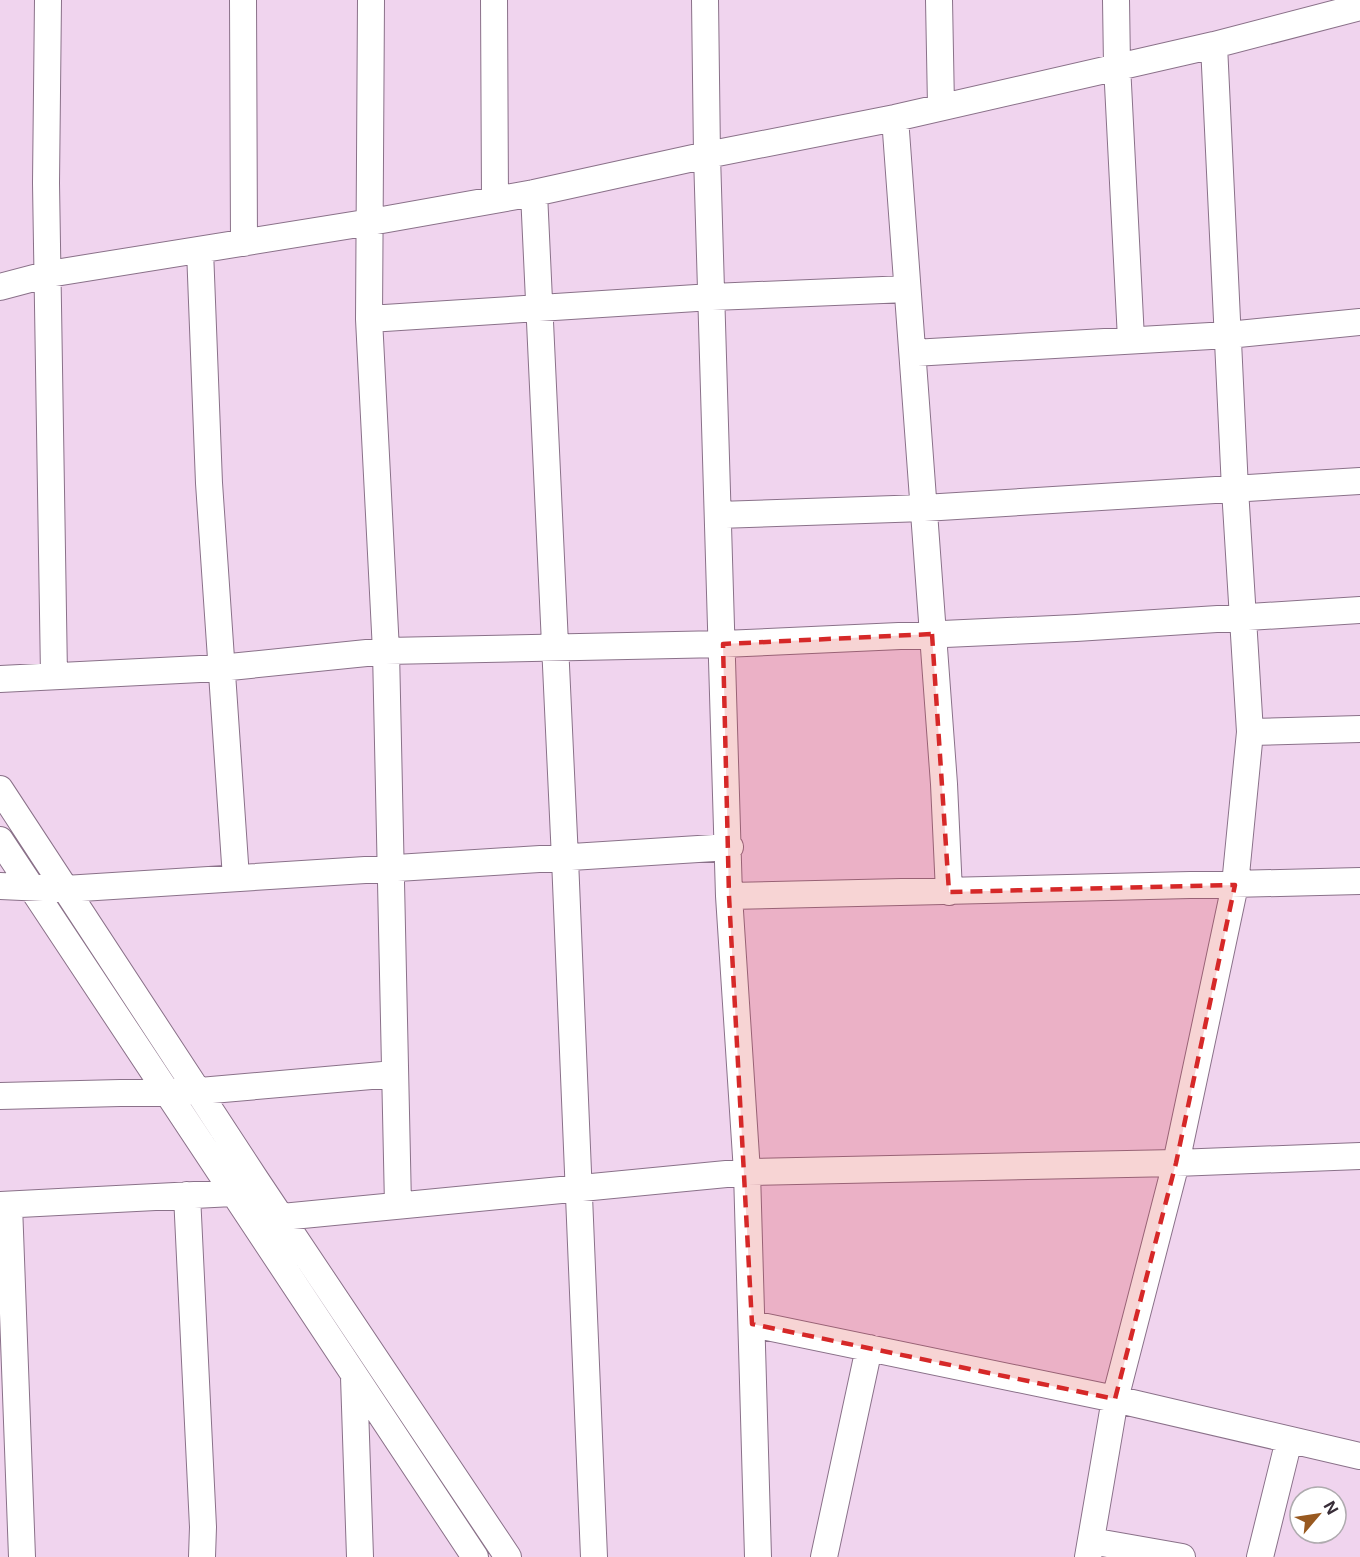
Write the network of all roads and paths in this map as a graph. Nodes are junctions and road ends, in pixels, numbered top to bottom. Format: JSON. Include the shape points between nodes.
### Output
{"nodes":[{"id":1,"x":48,"y":0,"type":"edge"},
{"id":2,"x":243,"y":0,"type":"edge"},
{"id":3,"x":370,"y":0,"type":"edge"},
{"id":4,"x":494,"y":0,"type":"edge"},
{"id":5,"x":705,"y":0,"type":"edge"},
{"id":6,"x":939,"y":0,"type":"edge"},
{"id":7,"x":1116,"y":0,"type":"edge"},
{"id":8,"x":1360,"y":7,"type":"edge"},
{"id":9,"x":1214,"y":45,"type":"junction"},
{"id":10,"x":1117,"y":65,"type":"junction"},
{"id":11,"x":941,"y":106,"type":"junction"},
{"id":12,"x":895,"y":118,"type":"junction"},
{"id":13,"x":707,"y":154,"type":"junction"},
{"id":14,"x":534,"y":193,"type":"junction"},
{"id":15,"x":495,"y":199,"type":"junction"},
{"id":16,"x":371,"y":222,"type":"junction"},
{"id":17,"x":244,"y":243,"type":"junction"},
{"id":18,"x":200,"y":250,"type":"junction"},
{"id":19,"x":49,"y":274,"type":"junction"},
{"id":20,"x":0,"y":287,"type":"edge"},
{"id":21,"x":907,"y":289,"type":"junction"},
{"id":22,"x":712,"y":297,"type":"junction"},
{"id":23,"x":539,"y":310,"type":"junction"},
{"id":24,"x":369,"y":319,"type":"junction"},
{"id":25,"x":1360,"y":322,"type":"edge"},
{"id":26,"x":1228,"y":334,"type":"junction"},
{"id":27,"x":1131,"y":339,"type":"junction"},
{"id":28,"x":913,"y":353,"type":"junction"},
{"id":29,"x":1360,"y":481,"type":"edge"},
{"id":30,"x":1235,"y":489,"type":"junction"},
{"id":31,"x":924,"y":508,"type":"junction"},
{"id":32,"x":718,"y":515,"type":"junction"},
{"id":33,"x":1360,"y":610,"type":"edge"},
{"id":34,"x":1243,"y":617,"type":"junction"},
{"id":35,"x":932,"y":634,"type":"junction"},
{"id":36,"x":723,"y":644,"type":"junction"},
{"id":37,"x":555,"y":647,"type":"junction"},
{"id":38,"x":386,"y":651,"type":"junction"},
{"id":39,"x":220,"y":668,"type":"junction"},
{"id":40,"x":54,"y":675,"type":"junction"},
{"id":41,"x":0,"y":680,"type":"edge"},
{"id":42,"x":1360,"y":729,"type":"edge"},
{"id":43,"x":1250,"y":732,"type":"junction"},
{"id":44,"x":0,"y":789,"type":"edge"},
{"id":45,"x":0,"y":840,"type":"edge"},
{"id":46,"x":730,"y":847,"type":"junction"},
{"id":47,"x":565,"y":859,"type":"junction"},
{"id":48,"x":390,"y":868,"type":"junction"},
{"id":49,"x":236,"y":878,"type":"junction"},
{"id":50,"x":1360,"y":881,"type":"edge"},
{"id":51,"x":1235,"y":885,"type":"junction"},
{"id":52,"x":0,"y":886,"type":"edge"},
{"id":53,"x":30,"y":886,"type":"junction"},
{"id":54,"x":65,"y":889,"type":"junction"},
{"id":55,"x":949,"y":892,"type":"junction"},
{"id":56,"x":729,"y":896,"type":"junction"},
{"id":57,"x":394,"y":1074,"type":"junction"},
{"id":58,"x":200,"y":1091,"type":"junction"},
{"id":59,"x":166,"y":1092,"type":"junction"},
{"id":60,"x":0,"y":1096,"type":"edge"},
{"id":61,"x":1360,"y":1156,"type":"edge"},
{"id":62,"x":1176,"y":1163,"type":"junction"},
{"id":63,"x":747,"y":1172,"type":"junction"},
{"id":64,"x":579,"y":1188,"type":"junction"},
{"id":65,"x":233,"y":1193,"type":"junction"},
{"id":66,"x":187,"y":1195,"type":"junction"},
{"id":67,"x":4,"y":1205,"type":"edge"},
{"id":68,"x":398,"y":1205,"type":"junction"},
{"id":69,"x":282,"y":1217,"type":"junction"},
{"id":70,"x":351,"y":1324,"type":"junction"},
{"id":71,"x":752,"y":1324,"type":"junction"},
{"id":72,"x":869,"y":1348,"type":"junction"},
{"id":73,"x":354,"y":1377,"type":"junction"},
{"id":74,"x":1115,"y":1399,"type":"junction"},
{"id":75,"x":1289,"y":1440,"type":"junction"},
{"id":76,"x":1360,"y":1456,"type":"edge"},
{"id":77,"x":1089,"y":1549,"type":"edge"},
{"id":78,"x":22,"y":1557,"type":"edge"},
{"id":79,"x":202,"y":1557,"type":"edge"},
{"id":80,"x":360,"y":1557,"type":"edge"},
{"id":81,"x":475,"y":1557,"type":"edge"},
{"id":82,"x":508,"y":1557,"type":"edge"},
{"id":83,"x":594,"y":1557,"type":"edge"},
{"id":84,"x":758,"y":1557,"type":"edge"},
{"id":85,"x":824,"y":1557,"type":"edge"},
{"id":86,"x":1182,"y":1557,"type":"edge"},
{"id":87,"x":1260,"y":1557,"type":"edge"}],
"edges":[{"from":1,"to":19,"type":"street"},
{"from":2,"to":17,"type":"street"},
{"from":3,"to":16,"type":"street"},
{"from":4,"to":15,"type":"street"},
{"from":5,"to":13,"type":"street"},
{"from":6,"to":11,"type":"street"},
{"from":7,"to":10,"type":"street"},
{"from":8,"to":9,"type":"street"},
{"from":9,"to":10,"type":"street"},
{"from":9,"to":26,"type":"street"},
{"from":10,"to":11,"type":"street"},
{"from":10,"to":27,"type":"street"},
{"from":11,"to":12,"type":"street"},
{"from":12,"to":13,"type":"street"},
{"from":12,"to":21,"type":"street"},
{"from":13,"to":14,"type":"street"},
{"from":13,"to":22,"type":"street"},
{"from":14,"to":15,"type":"street"},
{"from":14,"to":23,"type":"street"},
{"from":15,"to":16,"type":"street"},
{"from":16,"to":17,"type":"street"},
{"from":16,"to":24,"type":"street"},
{"from":17,"to":18,"type":"street"},
{"from":18,"to":19,"type":"street"},
{"from":18,"to":39,"type":"street"},
{"from":19,"to":20,"type":"street"},
{"from":19,"to":40,"type":"street"},
{"from":21,"to":22,"type":"street"},
{"from":21,"to":28,"type":"street"},
{"from":22,"to":23,"type":"street"},
{"from":22,"to":32,"type":"street"},
{"from":23,"to":24,"type":"street"},
{"from":23,"to":37,"type":"street"},
{"from":24,"to":38,"type":"street"},
{"from":25,"to":26,"type":"street"},
{"from":26,"to":27,"type":"street"},
{"from":26,"to":30,"type":"street"},
{"from":27,"to":28,"type":"street"},
{"from":28,"to":31,"type":"street"},
{"from":29,"to":30,"type":"street"},
{"from":30,"to":31,"type":"street"},
{"from":30,"to":34,"type":"street"},
{"from":31,"to":32,"type":"street"},
{"from":31,"to":35,"type":"street"},
{"from":32,"to":36,"type":"street"},
{"from":33,"to":34,"type":"street"},
{"from":34,"to":35,"type":"street"},
{"from":34,"to":43,"type":"street"},
{"from":35,"to":36,"type":"street"},
{"from":35,"to":55,"type":"street"},
{"from":36,"to":37,"type":"street"},
{"from":36,"to":46,"type":"street"},
{"from":37,"to":38,"type":"street"},
{"from":37,"to":47,"type":"street"},
{"from":38,"to":39,"type":"street"},
{"from":38,"to":48,"type":"street"},
{"from":39,"to":40,"type":"street"},
{"from":39,"to":49,"type":"street"},
{"from":40,"to":41,"type":"street"},
{"from":42,"to":43,"type":"street"},
{"from":43,"to":51,"type":"street"},
{"from":44,"to":54,"type":"street"},
{"from":45,"to":53,"type":"street"},
{"from":46,"to":47,"type":"street"},
{"from":46,"to":56,"type":"street"},
{"from":47,"to":48,"type":"street"},
{"from":47,"to":64,"type":"street"},
{"from":48,"to":49,"type":"street"},
{"from":48,"to":57,"type":"street"},
{"from":49,"to":54,"type":"street"},
{"from":50,"to":51,"type":"street"},
{"from":51,"to":55,"type":"street"},
{"from":51,"to":62,"type":"street"},
{"from":52,"to":53,"type":"street"},
{"from":53,"to":54,"type":"street"},
{"from":53,"to":59,"type":"street"},
{"from":54,"to":58,"type":"street"},
{"from":55,"to":56,"type":"street"},
{"from":56,"to":63,"type":"street"},
{"from":57,"to":58,"type":"street"},
{"from":57,"to":68,"type":"street"},
{"from":58,"to":59,"type":"street"},
{"from":58,"to":69,"type":"street"},
{"from":59,"to":60,"type":"street"},
{"from":59,"to":65,"type":"street"},
{"from":61,"to":62,"type":"street"},
{"from":62,"to":63,"type":"street"},
{"from":62,"to":74,"type":"street"},
{"from":63,"to":64,"type":"street"},
{"from":63,"to":71,"type":"street"},
{"from":64,"to":68,"type":"street"},
{"from":64,"to":83,"type":"street"},
{"from":65,"to":66,"type":"street"},
{"from":65,"to":73,"type":"street"},
{"from":66,"to":67,"type":"street"},
{"from":66,"to":79,"type":"street"},
{"from":67,"to":78,"type":"street"},
{"from":68,"to":69,"type":"street"},
{"from":69,"to":70,"type":"street"},
{"from":70,"to":73,"type":"street"},
{"from":70,"to":82,"type":"street"},
{"from":71,"to":72,"type":"street"},
{"from":71,"to":84,"type":"street"},
{"from":72,"to":74,"type":"street"},
{"from":72,"to":85,"type":"street"},
{"from":73,"to":80,"type":"street"},
{"from":73,"to":81,"type":"street"},
{"from":74,"to":75,"type":"street"},
{"from":74,"to":77,"type":"street"},
{"from":75,"to":76,"type":"street"},
{"from":75,"to":87,"type":"street"},
{"from":77,"to":86,"type":"street"}]}
